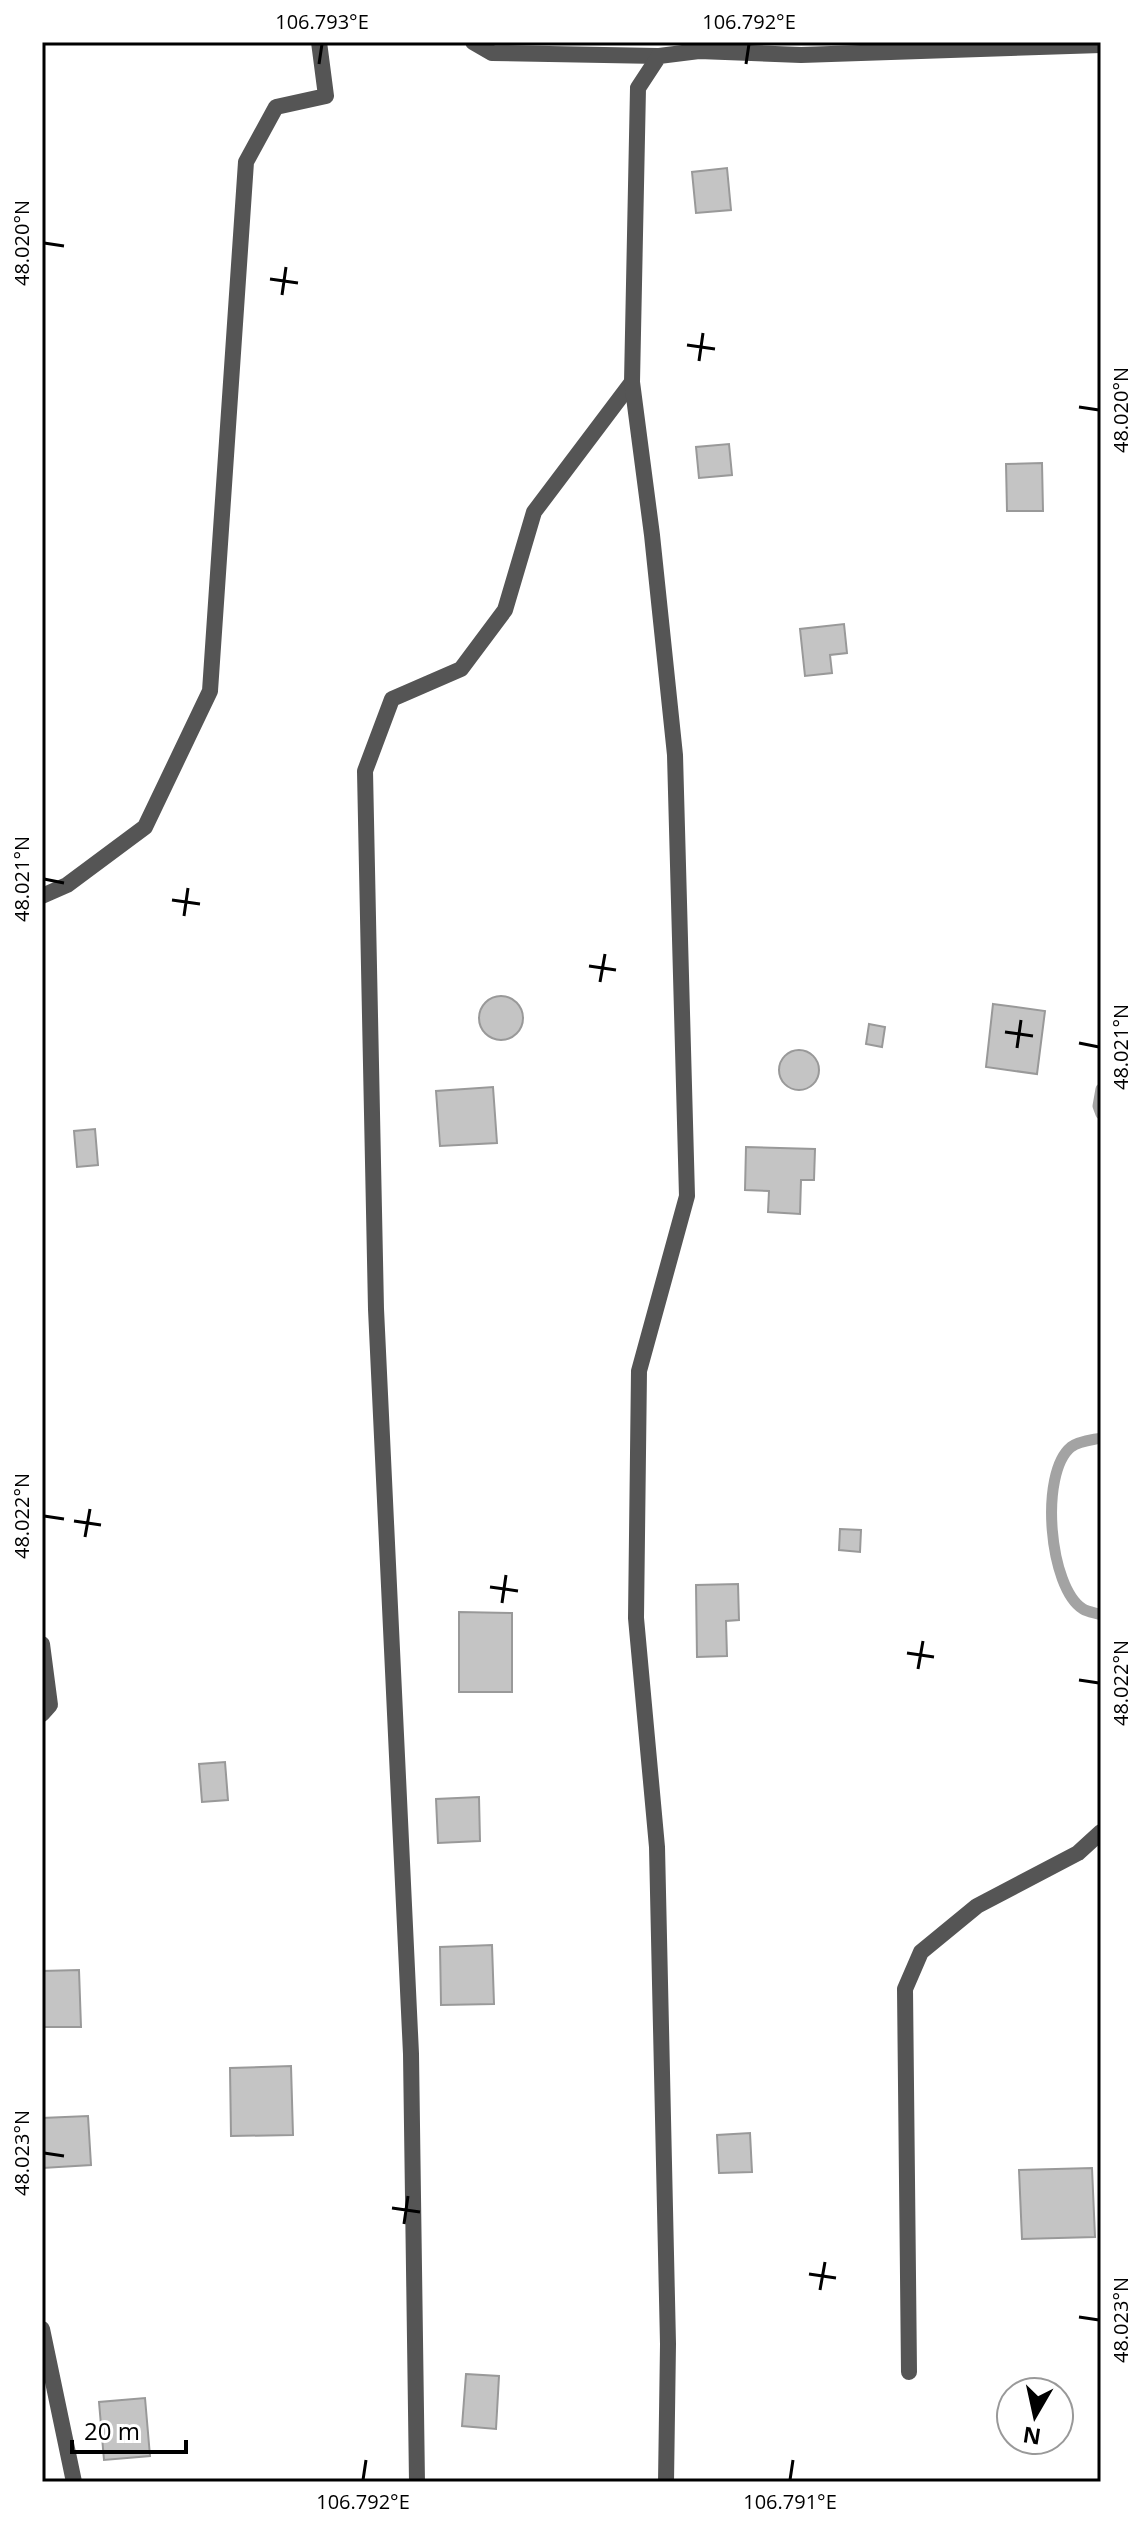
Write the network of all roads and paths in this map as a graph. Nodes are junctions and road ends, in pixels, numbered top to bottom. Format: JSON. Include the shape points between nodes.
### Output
{"nodes":[{"id":1,"x":319,"y":42,"type":"edge"},
{"id":2,"x":473,"y":42,"type":"edge"},
{"id":3,"x":1101,"y":45,"type":"edge"},
{"id":4,"x":659,"y":56,"type":"junction"},
{"id":5,"x":632,"y":382,"type":"junction"},
{"id":6,"x":42,"y":896,"type":"edge"},
{"id":7,"x":42,"y":1644,"type":"edge"},
{"id":8,"x":42,"y":1714,"type":"edge"},
{"id":9,"x":1101,"y":1832,"type":"edge"},
{"id":10,"x":42,"y":2329,"type":"edge"},
{"id":11,"x":909,"y":2372,"type":"dead end"},
{"id":12,"x":74,"y":2482,"type":"edge"},
{"id":13,"x":417,"y":2482,"type":"edge"},
{"id":14,"x":666,"y":2482,"type":"edge"}],
"edges":[{"from":1,"to":6,"type":"street","via":[[326,96],[276,107],[246,162],[210,691],[145,827],[67,885]]},
{"from":2,"to":4,"type":"street","via":[[492,53]]},
{"from":3,"to":4,"type":"street","via":[[801,55],[699,51]]},
{"from":4,"to":5,"type":"street","via":[[638,88]]},
{"from":5,"to":13,"type":"street","via":[[534,512],[505,610],[461,669],[392,699],[365,771],[376,1309],[411,2054]]},
{"from":5,"to":14,"type":"street","via":[[675,755],[687,1196],[639,1371],[636,1618],[657,1847],[668,2328]]},
{"from":7,"to":8,"type":"street","via":[[50,1705]]},
{"from":9,"to":11,"type":"street","via":[[1078,1853],[977,1906],[921,1952],[905,1989]]},
{"from":10,"to":12,"type":"street"}]}
